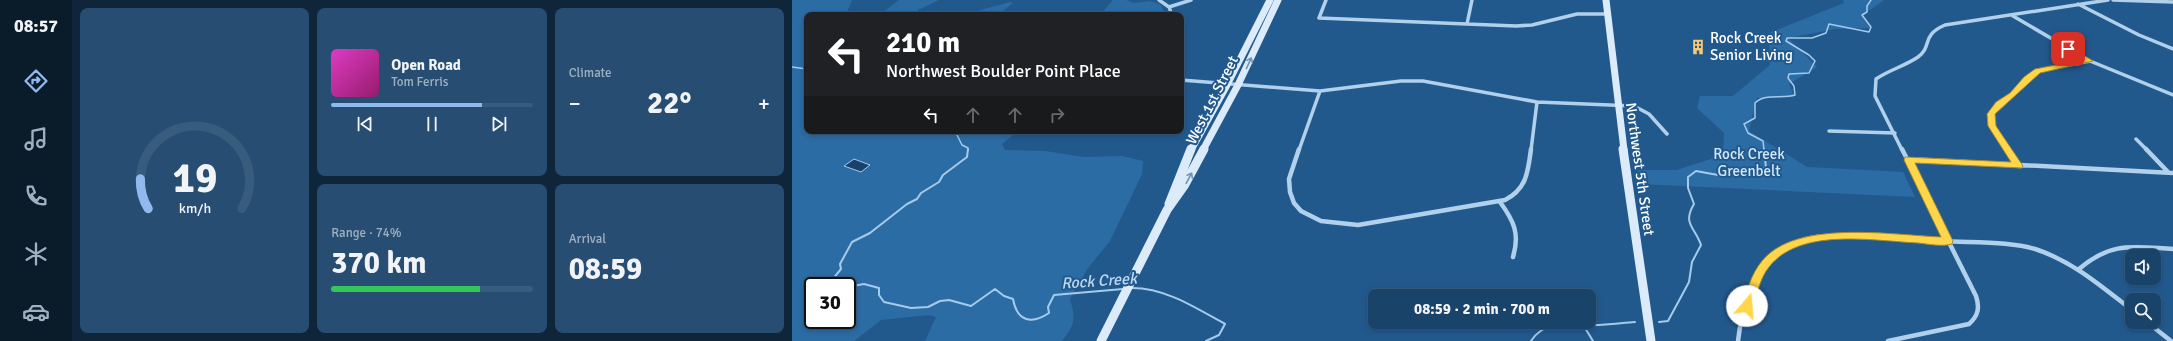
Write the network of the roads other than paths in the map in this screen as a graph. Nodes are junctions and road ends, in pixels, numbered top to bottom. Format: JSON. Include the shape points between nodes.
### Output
{"nodes":[{"id":1,"x":1160,"y":0,"type":"edge"},
{"id":2,"x":1191,"y":0,"type":"edge"},
{"id":3,"x":1270,"y":0,"type":"edge"},
{"id":4,"x":1278,"y":0,"type":"edge"},
{"id":5,"x":1326,"y":0,"type":"edge"},
{"id":6,"x":1472,"y":0,"type":"edge"},
{"id":7,"x":1606,"y":0,"type":"edge"},
{"id":8,"x":2108,"y":0,"type":"edge"},
{"id":9,"x":2113,"y":0,"type":"edge"},
{"id":10,"x":2173,"y":2,"type":"edge"},
{"id":11,"x":2078,"y":4,"type":"junction"},
{"id":12,"x":1169,"y":7,"type":"junction"},
{"id":13,"x":1171,"y":12,"type":"edge"},
{"id":14,"x":1607,"y":14,"type":"junction"},
{"id":15,"x":2013,"y":16,"type":"junction"},
{"id":16,"x":1467,"y":24,"type":"junction"},
{"id":17,"x":2173,"y":49,"type":"edge"},
{"id":18,"x":2090,"y":61,"type":"junction"},
{"id":19,"x":1184,"y":80,"type":"edge"},
{"id":20,"x":1233,"y":85,"type":"junction"},
{"id":21,"x":1320,"y":91,"type":"junction"},
{"id":22,"x":2173,"y":95,"type":"edge"},
{"id":23,"x":1537,"y":102,"type":"junction"},
{"id":24,"x":1617,"y":105,"type":"junction"},
{"id":25,"x":1829,"y":131,"type":"dead end"},
{"id":26,"x":1895,"y":133,"type":"junction"},
{"id":27,"x":1667,"y":134,"type":"dead end"},
{"id":28,"x":2136,"y":139,"type":"dead end"},
{"id":29,"x":1908,"y":160,"type":"junction"},
{"id":30,"x":2018,"y":166,"type":"junction"},
{"id":31,"x":2171,"y":173,"type":"edge"},
{"id":32,"x":1500,"y":202,"type":"junction"},
{"id":33,"x":1167,"y":210,"type":"junction"},
{"id":34,"x":1948,"y":241,"type":"junction"},
{"id":35,"x":2173,"y":249,"type":"edge"},
{"id":36,"x":1513,"y":257,"type":"dead end"},
{"id":37,"x":2079,"y":269,"type":"junction"},
{"id":38,"x":2125,"y":305,"type":"edge"},
{"id":39,"x":2156,"y":329,"type":"edge"},
{"id":40,"x":1101,"y":341,"type":"edge"},
{"id":41,"x":1651,"y":341,"type":"edge"},
{"id":42,"x":1738,"y":341,"type":"edge"},
{"id":43,"x":1888,"y":341,"type":"edge"},
{"id":44,"x":2171,"y":341,"type":"edge"}],
"edges":[{"from":1,"to":12,"type":"street"},
{"from":2,"to":12,"type":"street"},
{"from":3,"to":20,"type":"main road","name":"West 1st Street"},
{"from":20,"to":4,"type":"main road","name":"West 1st Street","one_way":true},
{"from":5,"to":16,"type":"street","via":[[1319,18]]},
{"from":6,"to":16,"type":"street"},
{"from":7,"to":14,"type":"main road","name":"Northwest 5th Street"},
{"from":8,"to":11,"type":"street"},
{"from":9,"to":10,"type":"street"},
{"from":11,"to":15,"type":"street"},
{"from":11,"to":17,"type":"street","via":[[2138,35]]},
{"from":12,"to":13,"type":"street"},
{"from":14,"to":16,"type":"street","via":[[1573,14],[1532,25]]},
{"from":14,"to":24,"type":"main road","name":"Northwest 5th Street"},
{"from":15,"to":18,"type":"street"},
{"from":15,"to":26,"type":"street","via":[[1944,25],[1934,29],[1928,34],[1919,57],[1892,68],[1876,79],[1875,96]]},
{"from":18,"to":22,"type":"street"},
{"from":18,"to":30,"type":"street","via":[[2038,71],[2027,78],[1991,114],[1992,126]]},
{"from":19,"to":20,"type":"street"},
{"from":20,"to":21,"type":"street"},
{"from":33,"to":20,"type":"main road","name":"West 1st Street","one_way":true,"via":[[1184,186]]},
{"from":20,"to":33,"type":"main road","name":"West 1st Street","via":[[1188,156]]},
{"from":21,"to":23,"type":"street","via":[[1417,81]]},
{"from":21,"to":32,"type":"street","via":[[1289,178],[1291,197],[1304,214],[1328,224],[1358,225]]},
{"from":23,"to":24,"type":"street"},
{"from":23,"to":32,"type":"street","via":[[1527,177],[1523,186]]},
{"from":24,"to":27,"type":"street","via":[[1644,109],[1651,113],[1658,126]]},
{"from":24,"to":41,"type":"main road","name":"Northwest 5th Street"},
{"from":25,"to":26,"type":"street"},
{"from":26,"to":29,"type":"street"},
{"from":28,"to":31,"type":"street"},
{"from":29,"to":30,"type":"street"},
{"from":29,"to":34,"type":"street"},
{"from":30,"to":31,"type":"street"},
{"from":32,"to":36,"type":"street","via":[[1512,217],[1518,234]]},
{"from":33,"to":40,"type":"main road","name":"West 1st Street"},
{"from":34,"to":37,"type":"street","via":[[2021,246],[2051,255]]},
{"from":34,"to":42,"type":"street","via":[[1829,236],[1808,239],[1789,246],[1771,258],[1758,274]]},
{"from":34,"to":43,"type":"street","via":[[1978,300],[1978,314],[1975,320],[1961,327]]},
{"from":35,"to":37,"type":"street","via":[[2110,249]]},
{"from":37,"to":38,"type":"street"},
{"from":39,"to":44,"type":"street"}]}
